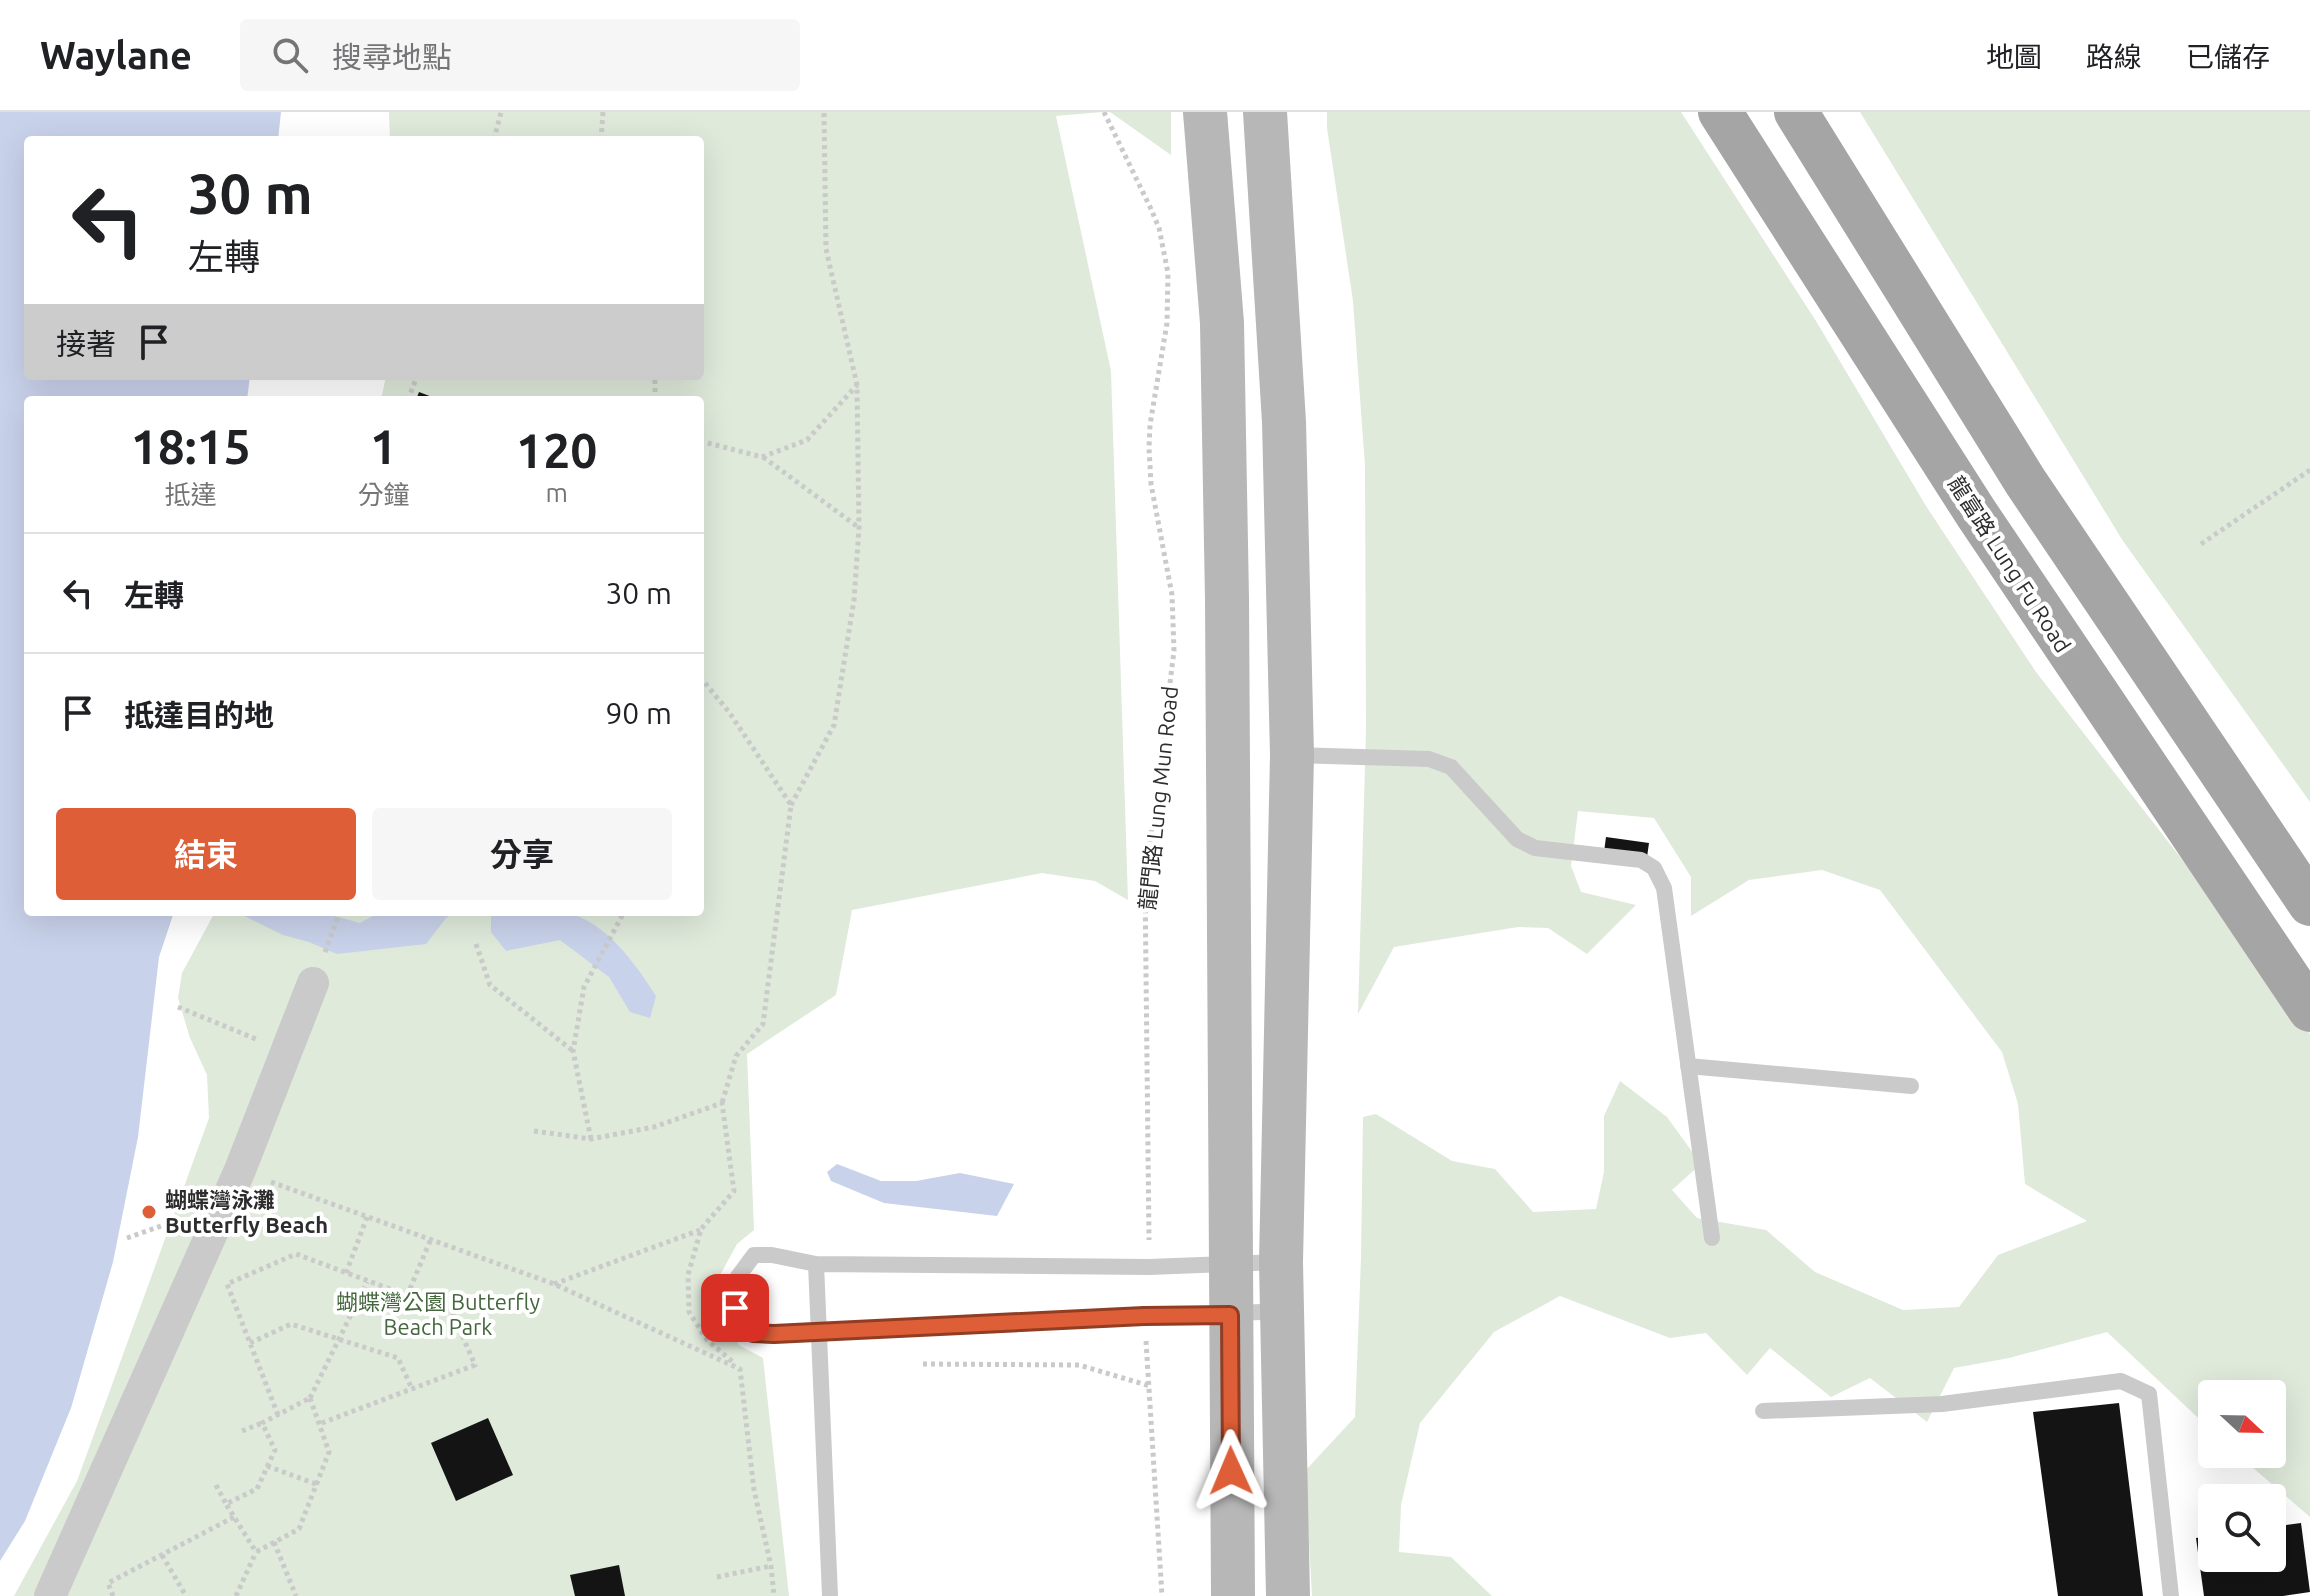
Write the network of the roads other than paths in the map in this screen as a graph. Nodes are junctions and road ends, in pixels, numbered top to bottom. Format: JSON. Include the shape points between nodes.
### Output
{"nodes":[{"id":1,"x":1205,"y":112,"type":"edge"},
{"id":2,"x":1265,"y":112,"type":"edge"},
{"id":3,"x":1720,"y":112,"type":"edge"},
{"id":4,"x":1796,"y":112,"type":"edge"},
{"id":5,"x":1292,"y":755,"type":"junction"},
{"id":6,"x":2310,"y":904,"type":"edge"},
{"id":7,"x":313,"y":983,"type":"road end"},
{"id":8,"x":2310,"y":1010,"type":"edge"},
{"id":9,"x":1688,"y":1066,"type":"junction"},
{"id":10,"x":1911,"y":1086,"type":"dead end"},
{"id":11,"x":1712,"y":1238,"type":"dead end"},
{"id":12,"x":1281,"y":1262,"type":"junction"},
{"id":13,"x":816,"y":1264,"type":"junction"},
{"id":14,"x":1229,"y":1265,"type":"junction"},
{"id":15,"x":1282,"y":1311,"type":"junction"},
{"id":16,"x":1230,"y":1315,"type":"junction"},
{"id":17,"x":819,"y":1333,"type":"junction"},
{"id":18,"x":1763,"y":1411,"type":"dead end"},
{"id":19,"x":50,"y":1596,"type":"edge"},
{"id":20,"x":830,"y":1596,"type":"edge"},
{"id":21,"x":1233,"y":1596,"type":"edge"},
{"id":22,"x":1288,"y":1596,"type":"edge"},
{"id":23,"x":2171,"y":1596,"type":"edge"}],
"edges":[{"from":1,"to":14,"type":"main road","via":[[1222,339]]},
{"from":2,"to":5,"type":"main road","via":[[1284,422]]},
{"from":3,"to":8,"type":"main road","name":"龍富路 Lung Fu Road","via":[[1976,513]]},
{"from":4,"to":6,"type":"main road","via":[[2025,481]]},
{"from":5,"to":9,"type":"lane","via":[[1429,759],[1451,767],[1517,839],[1535,848],[1641,860],[1654,868],[1664,888]]},
{"from":5,"to":12,"type":"main road"},
{"from":7,"to":19,"type":"street","via":[[240,1170]]},
{"from":9,"to":10,"type":"lane"},
{"from":9,"to":11,"type":"lane"},
{"from":12,"to":14,"type":"lane"},
{"from":12,"to":15,"type":"main road"},
{"from":13,"to":14,"type":"lane"},
{"from":13,"to":17,"type":"lane"},
{"from":13,"to":17,"type":"lane","via":[[754,1255],[737,1278],[735,1308],[753,1333]]},
{"from":14,"to":16,"type":"main road"},
{"from":15,"to":16,"type":"lane"},
{"from":15,"to":22,"type":"main road"},
{"from":16,"to":17,"type":"lane"},
{"from":16,"to":21,"type":"main road"},
{"from":17,"to":20,"type":"lane"},
{"from":18,"to":23,"type":"lane","via":[[1942,1404],[2121,1381],[2149,1394]]}]}
